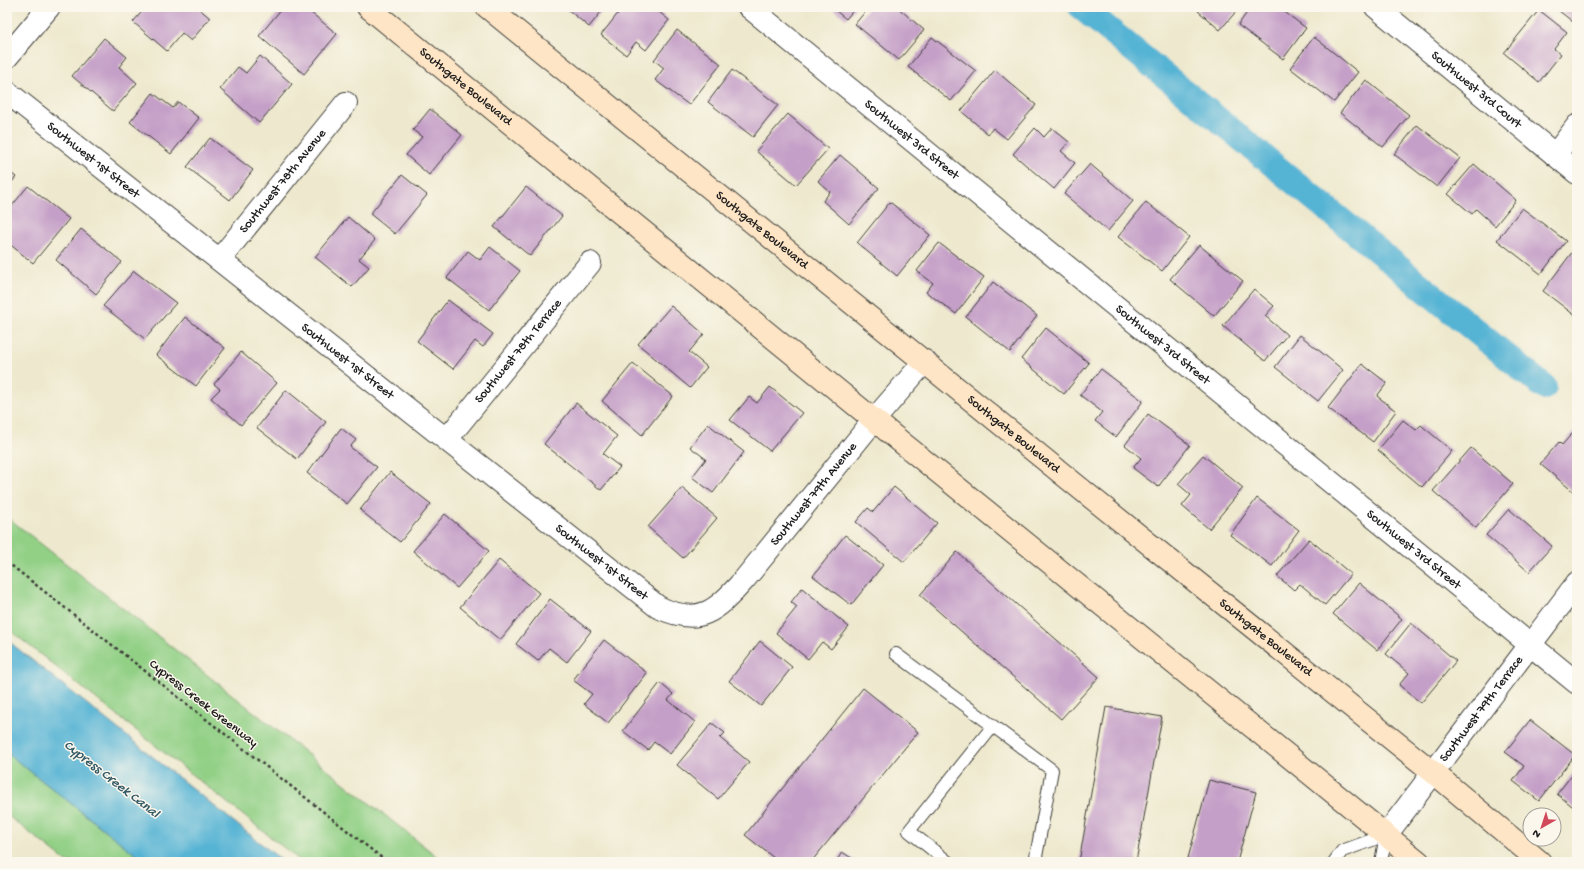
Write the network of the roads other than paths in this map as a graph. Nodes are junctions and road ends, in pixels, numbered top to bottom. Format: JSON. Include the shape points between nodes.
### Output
{"nodes":[{"id":1,"x":49,"y":7,"type":"edge"},
{"id":2,"x":368,"y":7,"type":"edge"},
{"id":3,"x":487,"y":7,"type":"edge"},
{"id":4,"x":748,"y":7,"type":"edge"},
{"id":5,"x":1376,"y":7,"type":"edge"},
{"id":6,"x":7,"y":57,"type":"edge"},
{"id":7,"x":7,"y":92,"type":"edge"},
{"id":8,"x":346,"y":103,"type":"dead end"},
{"id":9,"x":1577,"y":126,"type":"edge"},
{"id":10,"x":1555,"y":155,"type":"junction"},
{"id":11,"x":1577,"y":174,"type":"edge"},
{"id":12,"x":220,"y":259,"type":"junction"},
{"id":13,"x":590,"y":263,"type":"dead end"},
{"id":14,"x":925,"y":361,"type":"junction"},
{"id":15,"x":874,"y":420,"type":"junction"},
{"id":16,"x":447,"y":439,"type":"junction"},
{"id":17,"x":1577,"y":583,"type":"edge"},
{"id":18,"x":695,"y":616,"type":"joint"},
{"id":19,"x":1530,"y":644,"type":"junction"},
{"id":20,"x":896,"y":654,"type":"dead end"},
{"id":21,"x":1577,"y":683,"type":"edge"},
{"id":22,"x":993,"y":726,"type":"junction"},
{"id":23,"x":1434,"y":774,"type":"junction"},
{"id":24,"x":1386,"y":835,"type":"junction"},
{"id":25,"x":948,"y":862,"type":"edge"},
{"id":26,"x":1035,"y":862,"type":"edge"},
{"id":27,"x":1334,"y":862,"type":"edge"},
{"id":28,"x":1381,"y":862,"type":"edge"},
{"id":29,"x":1419,"y":862,"type":"edge"},
{"id":30,"x":1540,"y":862,"type":"edge"}],
"edges":[{"from":1,"to":6,"type":"street"},
{"from":2,"to":15,"type":"main road","name":"Southgate Boulevard"},
{"from":3,"to":14,"type":"main road","name":"Southgate Boulevard"},
{"from":4,"to":19,"type":"street","name":"Southwest 3rd Street"},
{"from":5,"to":10,"type":"street","name":"Southwest 3rd Court"},
{"from":7,"to":12,"type":"street","name":"Southwest 1st Street"},
{"from":8,"to":12,"type":"street","name":"Southwest 78th Avenue"},
{"from":9,"to":10,"type":"street"},
{"from":10,"to":11,"type":"street","name":"Southwest 3rd Court"},
{"from":12,"to":16,"type":"street","name":"Southwest 1st Street"},
{"from":13,"to":16,"type":"street","name":"Southwest 78th Terrace"},
{"from":14,"to":15,"type":"street","name":"Southwest 79th Avenue"},
{"from":14,"to":23,"type":"main road","name":"Southgate Boulevard"},
{"from":15,"to":18,"type":"street","name":"Southwest 79th Avenue","via":[[722,604]]},
{"from":15,"to":24,"type":"main road","name":"Southgate Boulevard"},
{"from":16,"to":18,"type":"street","name":"Southwest 1st Street","via":[[658,606],[672,613]]},
{"from":17,"to":19,"type":"street","name":"Southwest 79th Terrace"},
{"from":19,"to":21,"type":"street","name":"Southwest 3rd Street"},
{"from":19,"to":23,"type":"street","name":"Southwest 79th Terrace"},
{"from":20,"to":22,"type":"lane"},
{"from":22,"to":25,"type":"lane","via":[[909,831]]},
{"from":22,"to":26,"type":"lane","via":[[1052,770]]},
{"from":23,"to":24,"type":"street","name":"Southwest 79th Terrace"},
{"from":23,"to":30,"type":"main road","name":"Southgate Boulevard"},
{"from":24,"to":27,"type":"lane","via":[[1342,851]]},
{"from":24,"to":28,"type":"lane"},
{"from":24,"to":29,"type":"main road","name":"Southgate Boulevard"}]}
